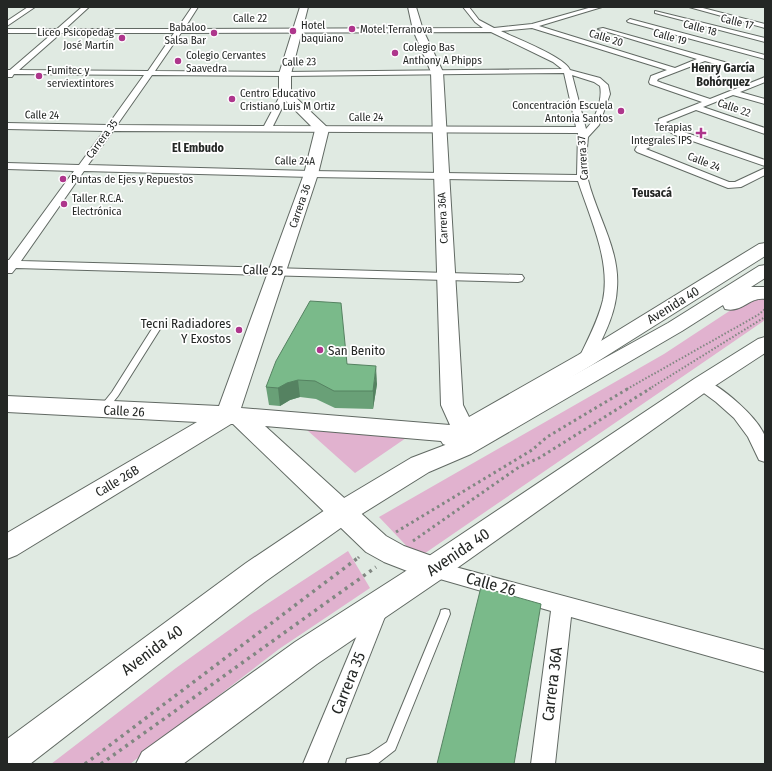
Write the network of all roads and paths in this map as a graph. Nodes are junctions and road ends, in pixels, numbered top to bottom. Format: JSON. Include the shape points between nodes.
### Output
{"nodes":[{"id":1,"x":32,"y":7,"type":"edge"},
{"id":2,"x":86,"y":7,"type":"edge"},
{"id":3,"x":195,"y":7,"type":"edge"},
{"id":4,"x":304,"y":7,"type":"edge"},
{"id":5,"x":412,"y":7,"type":"edge"},
{"id":6,"x":466,"y":7,"type":"edge"},
{"id":7,"x":599,"y":7,"type":"edge"},
{"id":8,"x":692,"y":7,"type":"edge"},
{"id":9,"x":668,"y":9,"type":"dead end"},
{"id":10,"x":650,"y":14,"type":"junction"},
{"id":11,"x":760,"y":18,"type":"dead end"},
{"id":12,"x":750,"y":22,"type":"junction"},
{"id":13,"x":7,"y":24,"type":"edge"},
{"id":14,"x":616,"y":25,"type":"dead end"},
{"id":15,"x":532,"y":26,"type":"junction"},
{"id":16,"x":765,"y":26,"type":"edge"},
{"id":17,"x":180,"y":30,"type":"junction"},
{"id":18,"x":297,"y":30,"type":"junction"},
{"id":19,"x":418,"y":30,"type":"junction"},
{"id":20,"x":494,"y":30,"type":"junction"},
{"id":21,"x":728,"y":30,"type":"junction"},
{"id":22,"x":7,"y":31,"type":"edge"},
{"id":23,"x":58,"y":31,"type":"junction"},
{"id":24,"x":586,"y":34,"type":"dead end"},
{"id":25,"x":572,"y":38,"type":"junction"},
{"id":26,"x":765,"y":40,"type":"edge"},
{"id":27,"x":765,"y":57,"type":"edge"},
{"id":28,"x":704,"y":59,"type":"junction"},
{"id":29,"x":732,"y":67,"type":"dead end"},
{"id":30,"x":674,"y":70,"type":"junction"},
{"id":31,"x":567,"y":71,"type":"junction"},
{"id":32,"x":437,"y":72,"type":"junction"},
{"id":33,"x":150,"y":73,"type":"junction"},
{"id":34,"x":9,"y":74,"type":"edge"},
{"id":35,"x":286,"y":74,"type":"junction"},
{"id":36,"x":765,"y":79,"type":"edge"},
{"id":37,"x":732,"y":92,"type":"junction"},
{"id":38,"x":285,"y":94,"type":"junction"},
{"id":39,"x":709,"y":101,"type":"junction"},
{"id":40,"x":765,"y":102,"type":"edge"},
{"id":41,"x":695,"y":107,"type":"junction"},
{"id":42,"x":7,"y":126,"type":"edge"},
{"id":43,"x":110,"y":128,"type":"junction"},
{"id":44,"x":267,"y":129,"type":"junction"},
{"id":45,"x":322,"y":129,"type":"junction"},
{"id":46,"x":439,"y":130,"type":"junction"},
{"id":47,"x":765,"y":131,"type":"edge"},
{"id":48,"x":582,"y":133,"type":"junction"},
{"id":49,"x":652,"y":143,"type":"dead end"},
{"id":50,"x":765,"y":163,"type":"edge"},
{"id":51,"x":7,"y":166,"type":"edge"},
{"id":52,"x":81,"y":168,"type":"junction"},
{"id":53,"x":765,"y":171,"type":"edge"},
{"id":54,"x":311,"y":174,"type":"junction"},
{"id":55,"x":441,"y":176,"type":"junction"},
{"id":56,"x":582,"y":178,"type":"junction"},
{"id":57,"x":765,"y":248,"type":"edge"},
{"id":58,"x":9,"y":266,"type":"edge"},
{"id":59,"x":765,"y":270,"type":"edge"},
{"id":60,"x":278,"y":271,"type":"junction"},
{"id":61,"x":446,"y":276,"type":"junction"},
{"id":62,"x":518,"y":278,"type":"dead end"},
{"id":63,"x":765,"y":293,"type":"edge"},
{"id":64,"x":765,"y":309,"type":"edge"},
{"id":65,"x":765,"y":317,"type":"edge"},
{"id":66,"x":158,"y":326,"type":"dead end"},
{"id":67,"x":675,"y":327,"type":"junction"},
{"id":68,"x":762,"y":342,"type":"edge"},
{"id":69,"x":585,"y":360,"type":"junction"},
{"id":70,"x":702,"y":384,"type":"junction"},
{"id":71,"x":7,"y":404,"type":"edge"},
{"id":72,"x":102,"y":410,"type":"junction"},
{"id":73,"x":234,"y":416,"type":"junction"},
{"id":74,"x":461,"y":432,"type":"junction"},
{"id":75,"x":762,"y":441,"type":"edge"},
{"id":76,"x":765,"y":456,"type":"edge"},
{"id":77,"x":420,"y":465,"type":"junction"},
{"id":78,"x":343,"y":512,"type":"junction"},
{"id":79,"x":7,"y":547,"type":"edge"},
{"id":80,"x":385,"y":549,"type":"junction"},
{"id":81,"x":434,"y":569,"type":"junction"},
{"id":82,"x":381,"y":603,"type":"junction"},
{"id":83,"x":562,"y":604,"type":"junction"},
{"id":84,"x":445,"y":614,"type":"dead end"},
{"id":85,"x":765,"y":661,"type":"edge"},
{"id":86,"x":7,"y":760,"type":"edge"},
{"id":87,"x":85,"y":764,"type":"edge"},
{"id":88,"x":101,"y":764,"type":"edge"},
{"id":89,"x":154,"y":764,"type":"edge"},
{"id":90,"x":315,"y":764,"type":"edge"},
{"id":91,"x":352,"y":764,"type":"edge"},
{"id":92,"x":543,"y":764,"type":"edge"}],
"edges":[{"from":1,"to":13,"type":"street"},
{"from":2,"to":23,"type":"street"},
{"from":3,"to":17,"type":"street","name":"Carrera 35"},
{"from":4,"to":18,"type":"main road"},
{"from":5,"to":19,"type":"main road","name":"Carrera 36A"},
{"from":6,"to":20,"type":"street","via":[[477,21]]},
{"from":7,"to":15,"type":"street"},
{"from":8,"to":12,"type":"street"},
{"from":9,"to":10,"type":"street"},
{"from":10,"to":21,"type":"street","name":"Calle 17"},
{"from":10,"to":27,"type":"street","name":"Calle 18","via":[[627,22]]},
{"from":11,"to":12,"type":"street"},
{"from":12,"to":16,"type":"street"},
{"from":12,"to":21,"type":"street"},
{"from":14,"to":28,"type":"street","name":"Calle 19","via":[[598,31]]},
{"from":15,"to":20,"type":"street","name":"Calle 22"},
{"from":15,"to":25,"type":"street","name":"Calle 20"},
{"from":17,"to":18,"type":"street","name":"Calle 22"},
{"from":17,"to":23,"type":"street","name":"Calle 22"},
{"from":17,"to":33,"type":"street","name":"Carrera 35"},
{"from":18,"to":19,"type":"street","name":"Calle 22"},
{"from":18,"to":35,"type":"main road"},
{"from":19,"to":20,"type":"street","name":"Calle 22"},
{"from":19,"to":32,"type":"main road","name":"Carrera 36A"},
{"from":20,"to":31,"type":"street","via":[[556,60],[565,66]]},
{"from":21,"to":26,"type":"street","name":"Calle 17"},
{"from":22,"to":23,"type":"street","name":"Calle 22"},
{"from":23,"to":34,"type":"street"},
{"from":24,"to":25,"type":"street"},
{"from":25,"to":30,"type":"street","name":"Calle 20"},
{"from":28,"to":29,"type":"street","name":"Calle 19"},
{"from":28,"to":30,"type":"street"},
{"from":30,"to":39,"type":"street","via":[[654,78],[653,82]]},
{"from":31,"to":32,"type":"street","name":"Calle 23"},
{"from":31,"to":48,"type":"street","name":"Carrera 37"},
{"from":31,"to":48,"type":"street","via":[[597,80],[604,85],[606,94],[595,125]]},
{"from":32,"to":35,"type":"street","name":"Calle 23"},
{"from":32,"to":46,"type":"main road","name":"Carrera 36A"},
{"from":33,"to":34,"type":"street","name":"Calle 23"},
{"from":33,"to":35,"type":"street","name":"Calle 23"},
{"from":33,"to":43,"type":"street","name":"Carrera 35"},
{"from":35,"to":38,"type":"main road"},
{"from":36,"to":37,"type":"street"},
{"from":37,"to":39,"type":"street"},
{"from":37,"to":40,"type":"street"},
{"from":38,"to":44,"type":"street"},
{"from":38,"to":45,"type":"main road"},
{"from":39,"to":41,"type":"street"},
{"from":41,"to":47,"type":"street","name":"Calle 22"},
{"from":41,"to":50,"type":"street","via":[[662,121],[662,124],[678,133]]},
{"from":42,"to":43,"type":"street","name":"Calle 24"},
{"from":43,"to":44,"type":"street","name":"Calle 24"},
{"from":43,"to":52,"type":"street","name":"Carrera 35"},
{"from":44,"to":45,"type":"street","name":"Calle 24"},
{"from":45,"to":46,"type":"street","name":"Calle 24"},
{"from":45,"to":54,"type":"main road","name":"Carrera 36"},
{"from":46,"to":48,"type":"street","name":"Calle 24"},
{"from":46,"to":55,"type":"main road","name":"Carrera 36A"},
{"from":48,"to":56,"type":"street","name":"Carrera 37"},
{"from":49,"to":53,"type":"street","name":"Calle 24","via":[[640,150],[728,185],[737,186]]},
{"from":51,"to":52,"type":"street","name":"Calle 24A"},
{"from":52,"to":54,"type":"street","name":"Calle 24A"},
{"from":52,"to":58,"type":"street","name":"Carrera 35"},
{"from":54,"to":55,"type":"street","name":"Calle 24A"},
{"from":54,"to":60,"type":"main road","name":"Carrera 36"},
{"from":55,"to":56,"type":"street","name":"Calle 24A"},
{"from":55,"to":61,"type":"main road","name":"Carrera 36A"},
{"from":56,"to":69,"type":"street","name":"Carrera 37","via":[[610,262],[612,285],[608,308]]},
{"from":57,"to":69,"type":"main road","name":"Avenida 40"},
{"from":58,"to":60,"type":"street","name":"Calle 25"},
{"from":59,"to":67,"type":"main road","name":"Avenida 40"},
{"from":60,"to":61,"type":"street","name":"Calle 25"},
{"from":60,"to":73,"type":"main road","name":"Carrera 36"},
{"from":61,"to":62,"type":"street","name":"Calle 25"},
{"from":61,"to":74,"type":"main road","name":"Carrera 36A","via":[[452,405]]},
{"from":63,"to":67,"type":"main road","via":[[753,292],[745,296],[705,324]]},
{"from":64,"to":80,"type":"path","via":[[547,437],[532,450]]},
{"from":65,"to":80,"type":"path","via":[[539,458],[519,467]]},
{"from":66,"to":72,"type":"lane"},
{"from":67,"to":77,"type":"main road","name":"Avenida 40","via":[[462,448]]},
{"from":68,"to":70,"type":"main road","name":"Avenida 40"},
{"from":69,"to":74,"type":"main road","name":"Avenida 40"},
{"from":70,"to":75,"type":"street","via":[[731,405]]},
{"from":70,"to":81,"type":"main road","name":"Avenida 40"},
{"from":71,"to":72,"type":"main road","name":"Calle 26"},
{"from":72,"to":73,"type":"main road","name":"Calle 26"},
{"from":73,"to":74,"type":"main road","name":"Calle 26"},
{"from":73,"to":78,"type":"main road","name":"Calle 26"},
{"from":73,"to":79,"type":"main road","name":"Calle 26B"},
{"from":74,"to":77,"type":"main road","name":"Avenida 40"},
{"from":75,"to":76,"type":"street"},
{"from":77,"to":78,"type":"main road","name":"Avenida 40"},
{"from":78,"to":80,"type":"main road","name":"Calle 26"},
{"from":78,"to":86,"type":"main road","name":"Avenida 40","via":[[256,572]]},
{"from":80,"to":81,"type":"main road","name":"Calle 26"},
{"from":80,"to":87,"type":"path"},
{"from":80,"to":88,"type":"path","via":[[261,648]]},
{"from":81,"to":82,"type":"main road","name":"Avenida 40"},
{"from":81,"to":83,"type":"street","name":"Calle 26"},
{"from":82,"to":89,"type":"main road","name":"Avenida 40","via":[[306,653]]},
{"from":82,"to":90,"type":"street","name":"Carrera 35"},
{"from":83,"to":85,"type":"street","name":"Calle 26"},
{"from":83,"to":92,"type":"street","name":"Carrera 36A"},
{"from":84,"to":91,"type":"lane","via":[[391,746],[372,760]]}]}
